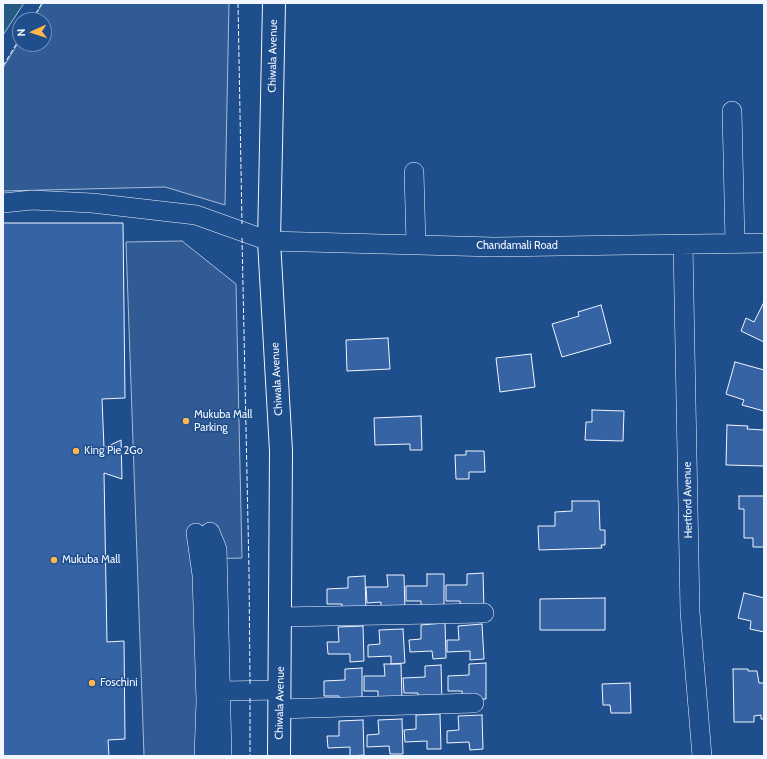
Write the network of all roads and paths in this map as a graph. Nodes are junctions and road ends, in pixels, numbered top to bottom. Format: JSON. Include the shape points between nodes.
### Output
{"nodes":[{"id":1,"x":274,"y":3,"type":"edge"},
{"id":2,"x":732,"y":111,"type":"dead end"},
{"id":3,"x":414,"y":172,"type":"dead end"},
{"id":4,"x":3,"y":203,"type":"edge"},
{"id":5,"x":269,"y":241,"type":"junction"},
{"id":6,"x":735,"y":243,"type":"junction"},
{"id":7,"x":764,"y":243,"type":"edge"},
{"id":8,"x":683,"y":244,"type":"junction"},
{"id":9,"x":416,"y":245,"type":"junction"},
{"id":10,"x":484,"y":613,"type":"dead end"},
{"id":11,"x":281,"y":617,"type":"junction"},
{"id":12,"x":221,"y":691,"type":"junction"},
{"id":13,"x":280,"y":700,"type":"junction"},
{"id":14,"x":474,"y":703,"type":"dead end"},
{"id":15,"x":204,"y":756,"type":"edge"},
{"id":16,"x":222,"y":756,"type":"edge"},
{"id":17,"x":279,"y":756,"type":"edge"},
{"id":18,"x":702,"y":756,"type":"edge"}],
"edges":[{"from":1,"to":5,"type":"main road","name":"Chiwala Avenue"},
{"from":2,"to":6,"type":"street"},
{"from":3,"to":9,"type":"street"},
{"from":4,"to":5,"type":"street","name":"Chandamali Road","via":[[32,200],[92,203],[196,215]]},
{"from":5,"to":9,"type":"street","name":"Chandamali Road"},
{"from":5,"to":11,"type":"main road","name":"Chiwala Avenue","via":[[281,451]]},
{"from":6,"to":7,"type":"street","name":"Chandamali Road"},
{"from":6,"to":8,"type":"street","name":"Chandamali Road"},
{"from":8,"to":9,"type":"street","name":"Chandamali Road","via":[[494,247]]},
{"from":8,"to":18,"type":"street","name":"Hertford Avenue","via":[[690,612]]},
{"from":10,"to":11,"type":"street"},
{"from":11,"to":13,"type":"main road","name":"Chiwala Avenue"},
{"from":12,"to":13,"type":"street"},
{"from":12,"to":15,"type":"street","via":[[217,549],[203,533],[202,590],[206,701]]},
{"from":12,"to":16,"type":"street"},
{"from":13,"to":14,"type":"street"},
{"from":13,"to":17,"type":"main road","name":"Chiwala Avenue"}]}
